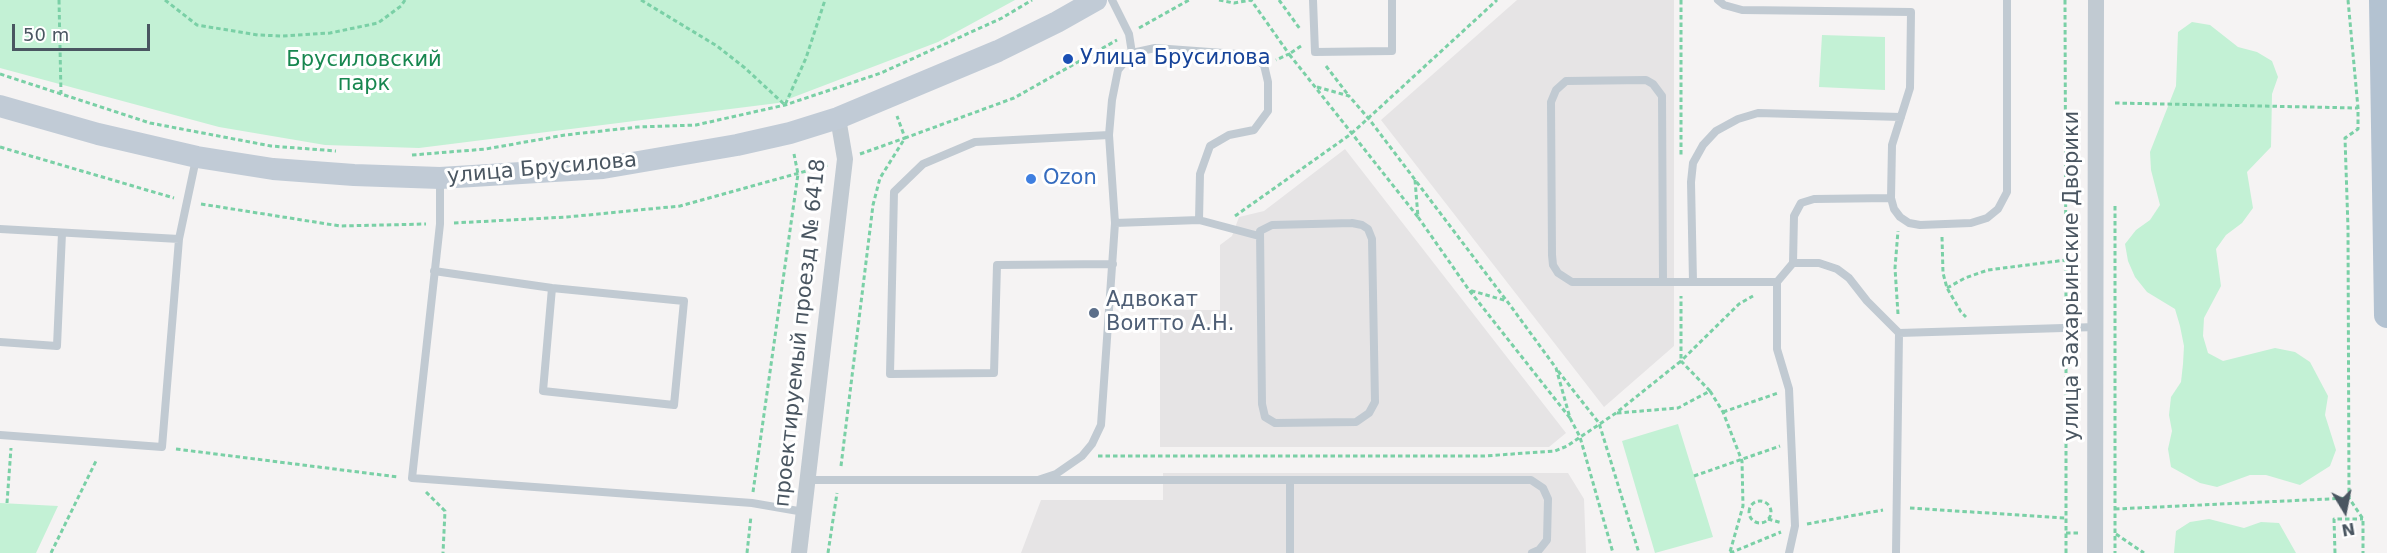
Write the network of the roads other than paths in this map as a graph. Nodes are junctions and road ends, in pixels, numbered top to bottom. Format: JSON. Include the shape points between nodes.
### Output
{"nodes":[{"id":1,"x":1096,"y":0,"type":"edge"},
{"id":2,"x":1112,"y":0,"type":"edge"},
{"id":3,"x":1313,"y":0,"type":"edge"},
{"id":4,"x":1392,"y":0,"type":"edge"},
{"id":5,"x":1719,"y":0,"type":"edge"},
{"id":6,"x":2007,"y":0,"type":"edge"},
{"id":7,"x":2096,"y":0,"type":"edge"},
{"id":8,"x":2382,"y":0,"type":"edge"},
{"id":9,"x":1132,"y":53,"type":"junction"},
{"id":10,"x":0,"y":106,"type":"edge"},
{"id":11,"x":1901,"y":117,"type":"junction"},
{"id":12,"x":838,"y":118,"type":"junction"},
{"id":13,"x":1109,"y":135,"type":"junction"},
{"id":14,"x":197,"y":157,"type":"junction"},
{"id":15,"x":440,"y":178,"type":"junction"},
{"id":16,"x":1891,"y":198,"type":"junction"},
{"id":17,"x":1199,"y":220,"type":"junction"},
{"id":18,"x":1115,"y":223,"type":"junction"},
{"id":19,"x":0,"y":230,"type":"edge"},
{"id":20,"x":62,"y":233,"type":"junction"},
{"id":21,"x":1259,"y":236,"type":"junction"},
{"id":22,"x":179,"y":239,"type":"junction"},
{"id":23,"x":1113,"y":264,"type":"junction"},
{"id":24,"x":1793,"y":264,"type":"junction"},
{"id":25,"x":434,"y":271,"type":"junction"},
{"id":26,"x":1663,"y":282,"type":"junction"},
{"id":27,"x":1693,"y":282,"type":"junction"},
{"id":28,"x":1777,"y":282,"type":"junction"},
{"id":29,"x":552,"y":288,"type":"junction"},
{"id":30,"x":2387,"y":315,"type":"edge"},
{"id":31,"x":2097,"y":327,"type":"junction"},
{"id":32,"x":1899,"y":333,"type":"junction"},
{"id":33,"x":0,"y":342,"type":"edge"},
{"id":34,"x":0,"y":435,"type":"edge"},
{"id":35,"x":809,"y":480,"type":"junction"},
{"id":36,"x":1038,"y":480,"type":"junction"},
{"id":37,"x":1290,"y":481,"type":"junction"},
{"id":38,"x":804,"y":512,"type":"junction"},
{"id":39,"x":799,"y":553,"type":"edge"},
{"id":40,"x":1290,"y":553,"type":"edge"},
{"id":41,"x":1532,"y":553,"type":"edge"},
{"id":42,"x":1789,"y":553,"type":"edge"},
{"id":43,"x":1896,"y":553,"type":"edge"},
{"id":44,"x":2095,"y":553,"type":"edge"}],
"edges":[{"from":1,"to":12,"type":"street","name":"улица Брусилова","via":[[998,51]]},
{"from":2,"to":9,"type":"lane","via":[[1129,34]]},
{"from":3,"to":4,"type":"lane","via":[[1316,52],[1392,51]]},
{"from":5,"to":11,"type":"lane","via":[[1742,10],[1911,12],[1910,88]]},
{"from":6,"to":16,"type":"lane","via":[[2007,192],[1998,209],[1971,224],[1920,225],[1900,217]]},
{"from":7,"to":31,"type":"street","name":"улица Захарьинские Дворики"},
{"from":8,"to":30,"type":"main road"},
{"from":9,"to":13,"type":"lane","via":[[1118,70]]},
{"from":9,"to":17,"type":"lane","via":[[1155,48],[1251,55],[1264,65],[1268,111],[1254,130],[1229,135],[1210,146],[1200,174]]},
{"from":10,"to":14,"type":"street","name":"улица Брусилова"},
{"from":11,"to":16,"type":"lane","via":[[1892,145]]},
{"from":11,"to":27,"type":"lane","via":[[1758,113],[1716,131],[1693,163]]},
{"from":12,"to":15,"type":"street","name":"улица Брусилова","via":[[737,145],[603,168]]},
{"from":12,"to":35,"type":"street","name":"проектируемый проезд № 6418","via":[[845,159]]},
{"from":13,"to":18,"type":"lane"},
{"from":13,"to":23,"type":"lane","via":[[975,142],[923,164],[894,192],[890,374],[994,373],[997,265]]},
{"from":14,"to":15,"type":"street","name":"улица Брусилова","via":[[354,176]]},
{"from":14,"to":22,"type":"lane"},
{"from":15,"to":25,"type":"lane"},
{"from":16,"to":24,"type":"lane","via":[[1814,199],[1801,203],[1794,216]]},
{"from":17,"to":18,"type":"lane"},
{"from":17,"to":21,"type":"lane"},
{"from":18,"to":23,"type":"lane"},
{"from":19,"to":20,"type":"lane"},
{"from":20,"to":22,"type":"lane"},
{"from":20,"to":33,"type":"lane","via":[[57,346]]},
{"from":21,"to":21,"type":"lane","via":[[1265,417],[1275,423],[1363,419],[1375,402],[1371,234],[1362,225],[1352,224],[1272,225]]},
{"from":22,"to":34,"type":"lane","via":[[162,447]]},
{"from":23,"to":36,"type":"lane","via":[[1101,425],[1082,456],[1056,474]]},
{"from":24,"to":28,"type":"lane"},
{"from":24,"to":32,"type":"lane","via":[[1819,263],[1837,269]]},
{"from":25,"to":29,"type":"lane"},
{"from":25,"to":38,"type":"lane","via":[[412,478],[752,503]]},
{"from":26,"to":26,"type":"lane","via":[[1662,96],[1646,80],[1566,81],[1551,102],[1553,265],[1572,282]]},
{"from":26,"to":27,"type":"lane"},
{"from":27,"to":28,"type":"lane"},
{"from":28,"to":42,"type":"lane","via":[[1777,350],[1789,389],[1796,526]]},
{"from":29,"to":29,"type":"lane","via":[[684,301],[674,405],[543,392]]},
{"from":31,"to":32,"type":"lane"},
{"from":31,"to":44,"type":"street","name":"улица Захарьинские Дворики"},
{"from":32,"to":43,"type":"lane"},
{"from":35,"to":36,"type":"lane"},
{"from":35,"to":38,"type":"street","name":"проектируемый проезд № 6418"},
{"from":36,"to":37,"type":"lane"},
{"from":37,"to":40,"type":"lane"},
{"from":37,"to":41,"type":"lane","via":[[1531,480],[1543,488],[1548,499],[1547,540]]},
{"from":38,"to":39,"type":"street","name":"проектируемый проезд № 6418"}]}
